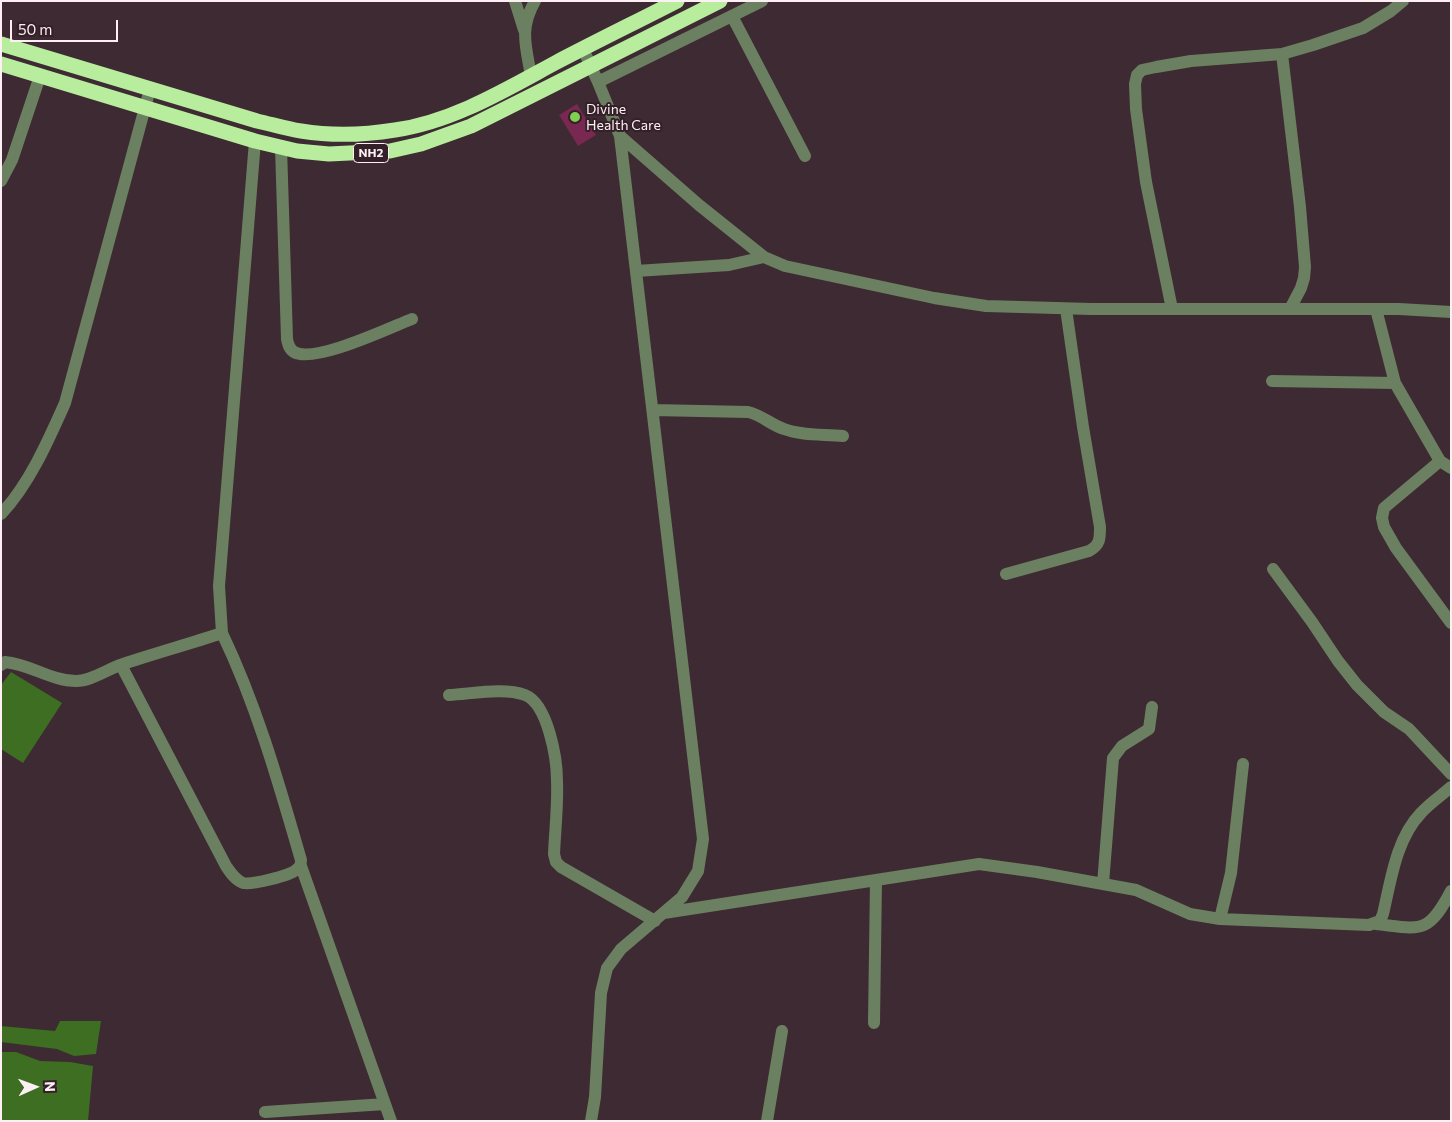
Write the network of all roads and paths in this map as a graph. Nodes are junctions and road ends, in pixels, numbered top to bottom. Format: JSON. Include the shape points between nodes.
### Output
{"nodes":[{"id":1,"x":515,"y":1,"type":"edge"},
{"id":2,"x":535,"y":1,"type":"edge"},
{"id":3,"x":677,"y":1,"type":"edge"},
{"id":4,"x":720,"y":1,"type":"edge"},
{"id":5,"x":762,"y":1,"type":"edge"},
{"id":6,"x":1403,"y":1,"type":"edge"},
{"id":7,"x":732,"y":16,"type":"junction"},
{"id":8,"x":524,"y":32,"type":"junction"},
{"id":9,"x":1,"y":44,"type":"edge"},
{"id":10,"x":583,"y":49,"type":"junction"},
{"id":11,"x":1282,"y":54,"type":"junction"},
{"id":12,"x":1,"y":64,"type":"edge"},
{"id":13,"x":590,"y":65,"type":"junction"},
{"id":14,"x":40,"y":76,"type":"junction"},
{"id":15,"x":531,"y":76,"type":"junction"},
{"id":16,"x":598,"y":82,"type":"junction"},
{"id":17,"x":150,"y":89,"type":"junction"},
{"id":18,"x":145,"y":108,"type":"junction"},
{"id":19,"x":620,"y":136,"type":"junction"},
{"id":20,"x":255,"y":141,"type":"junction"},
{"id":21,"x":281,"y":147,"type":"junction"},
{"id":22,"x":805,"y":156,"type":"dead end"},
{"id":23,"x":1,"y":180,"type":"edge"},
{"id":24,"x":764,"y":257,"type":"junction"},
{"id":25,"x":636,"y":271,"type":"junction"},
{"id":26,"x":1066,"y":308,"type":"junction"},
{"id":27,"x":1172,"y":309,"type":"junction"},
{"id":28,"x":1290,"y":309,"type":"junction"},
{"id":29,"x":1376,"y":309,"type":"junction"},
{"id":30,"x":1451,"y":312,"type":"edge"},
{"id":31,"x":412,"y":319,"type":"dead end"},
{"id":32,"x":1272,"y":381,"type":"dead end"},
{"id":33,"x":1395,"y":383,"type":"junction"},
{"id":34,"x":652,"y":410,"type":"junction"},
{"id":35,"x":843,"y":436,"type":"dead end"},
{"id":36,"x":1446,"y":465,"type":"edge"},
{"id":37,"x":1,"y":514,"type":"edge"},
{"id":38,"x":1273,"y":569,"type":"dead end"},
{"id":39,"x":1006,"y":574,"type":"dead end"},
{"id":40,"x":1451,"y":623,"type":"edge"},
{"id":41,"x":222,"y":633,"type":"junction"},
{"id":42,"x":1,"y":665,"type":"edge"},
{"id":43,"x":120,"y":665,"type":"junction"},
{"id":44,"x":449,"y":696,"type":"dead end"},
{"id":45,"x":1152,"y":707,"type":"dead end"},
{"id":46,"x":1244,"y":764,"type":"dead end"},
{"id":47,"x":1451,"y":774,"type":"edge"},
{"id":48,"x":1451,"y":788,"type":"edge"},
{"id":49,"x":301,"y":866,"type":"junction"},
{"id":50,"x":876,"y":880,"type":"junction"},
{"id":51,"x":1103,"y":884,"type":"junction"},
{"id":52,"x":1451,"y":891,"type":"edge"},
{"id":53,"x":659,"y":917,"type":"junction"},
{"id":54,"x":1220,"y":919,"type":"junction"},
{"id":55,"x":1376,"y":924,"type":"junction"},
{"id":56,"x":874,"y":1023,"type":"dead end"},
{"id":57,"x":782,"y":1031,"type":"dead end"},
{"id":58,"x":386,"y":1104,"type":"junction"},
{"id":59,"x":265,"y":1112,"type":"dead end"},
{"id":60,"x":392,"y":1121,"type":"edge"},
{"id":61,"x":591,"y":1121,"type":"edge"},
{"id":62,"x":767,"y":1121,"type":"edge"}],
"edges":[{"from":1,"to":8,"type":"street"},
{"from":2,"to":8,"type":"street"},
{"from":3,"to":10,"type":"highway","number":"NH2"},
{"from":4,"to":13,"type":"highway","number":"NH2"},
{"from":5,"to":7,"type":"street"},
{"from":6,"to":11,"type":"street","via":[[1363,28]]},
{"from":7,"to":16,"type":"street"},
{"from":7,"to":22,"type":"street"},
{"from":8,"to":15,"type":"street"},
{"from":9,"to":17,"type":"highway","number":"NH2"},
{"from":10,"to":13,"type":"street"},
{"from":10,"to":15,"type":"highway","number":"NH2"},
{"from":11,"to":27,"type":"street","via":[[1191,61],[1142,70],[1137,75],[1136,109],[1146,182]]},
{"from":11,"to":28,"type":"street","via":[[1304,267],[1301,288]]},
{"from":12,"to":14,"type":"highway","number":"NH2"},
{"from":13,"to":16,"type":"street"},
{"from":13,"to":21,"type":"highway","number":"NH2","via":[[471,126],[421,144],[390,151],[347,154]]},
{"from":14,"to":18,"type":"highway","number":"NH2"},
{"from":14,"to":23,"type":"street","via":[[12,160]]},
{"from":15,"to":17,"type":"highway","number":"NH2","via":[[448,116],[421,125],[363,134],[300,131]]},
{"from":16,"to":19,"type":"street"},
{"from":17,"to":18,"type":"street"},
{"from":18,"to":20,"type":"highway","number":"NH2"},
{"from":18,"to":37,"type":"street","via":[[65,403],[24,484]]},
{"from":19,"to":24,"type":"street"},
{"from":19,"to":25,"type":"street"},
{"from":20,"to":21,"type":"highway","number":"NH2"},
{"from":20,"to":41,"type":"street","via":[[219,586]]},
{"from":21,"to":31,"type":"street","via":[[289,348],[303,354],[329,352]]},
{"from":24,"to":25,"type":"street","via":[[729,265]]},
{"from":24,"to":26,"type":"street","via":[[786,266],[934,298],[986,306]]},
{"from":25,"to":34,"type":"street"},
{"from":26,"to":27,"type":"street"},
{"from":26,"to":39,"type":"street","via":[[1100,539],[1097,546],[1089,551]]},
{"from":27,"to":28,"type":"street"},
{"from":28,"to":29,"type":"street"},
{"from":29,"to":30,"type":"street"},
{"from":29,"to":33,"type":"street"},
{"from":32,"to":33,"type":"street"},
{"from":33,"to":36,"type":"street"},
{"from":34,"to":35,"type":"street","via":[[748,412],[790,432]]},
{"from":34,"to":53,"type":"street","via":[[703,839],[698,872],[682,897]]},
{"from":36,"to":40,"type":"street","via":[[1384,508],[1382,518],[1396,548]]},
{"from":38,"to":47,"type":"street","via":[[1357,685],[1384,712],[1409,729]]},
{"from":41,"to":43,"type":"street"},
{"from":41,"to":49,"type":"street","via":[[258,722]]},
{"from":42,"to":43,"type":"street","via":[[5,662],[18,663],[76,681]]},
{"from":43,"to":49,"type":"street","via":[[234,878],[242,883],[253,883],[295,872]]},
{"from":44,"to":53,"type":"street","via":[[516,692],[528,696],[546,721],[555,755],[556,862]]},
{"from":45,"to":51,"type":"street","via":[[1149,729],[1122,746],[1113,758]]},
{"from":46,"to":54,"type":"street","via":[[1231,873]]},
{"from":48,"to":55,"type":"street","via":[[1420,813],[1405,837],[1383,914]]},
{"from":49,"to":58,"type":"street"},
{"from":50,"to":51,"type":"street","via":[[979,864]]},
{"from":50,"to":53,"type":"street"},
{"from":50,"to":56,"type":"street"},
{"from":51,"to":54,"type":"street","via":[[1136,890],[1190,914]]},
{"from":52,"to":55,"type":"street","via":[[1434,919],[1422,926]]},
{"from":53,"to":61,"type":"street","via":[[621,949],[607,968],[601,993]]},
{"from":54,"to":55,"type":"street"},
{"from":57,"to":62,"type":"street"},
{"from":58,"to":59,"type":"street"},
{"from":58,"to":60,"type":"street"}]}
